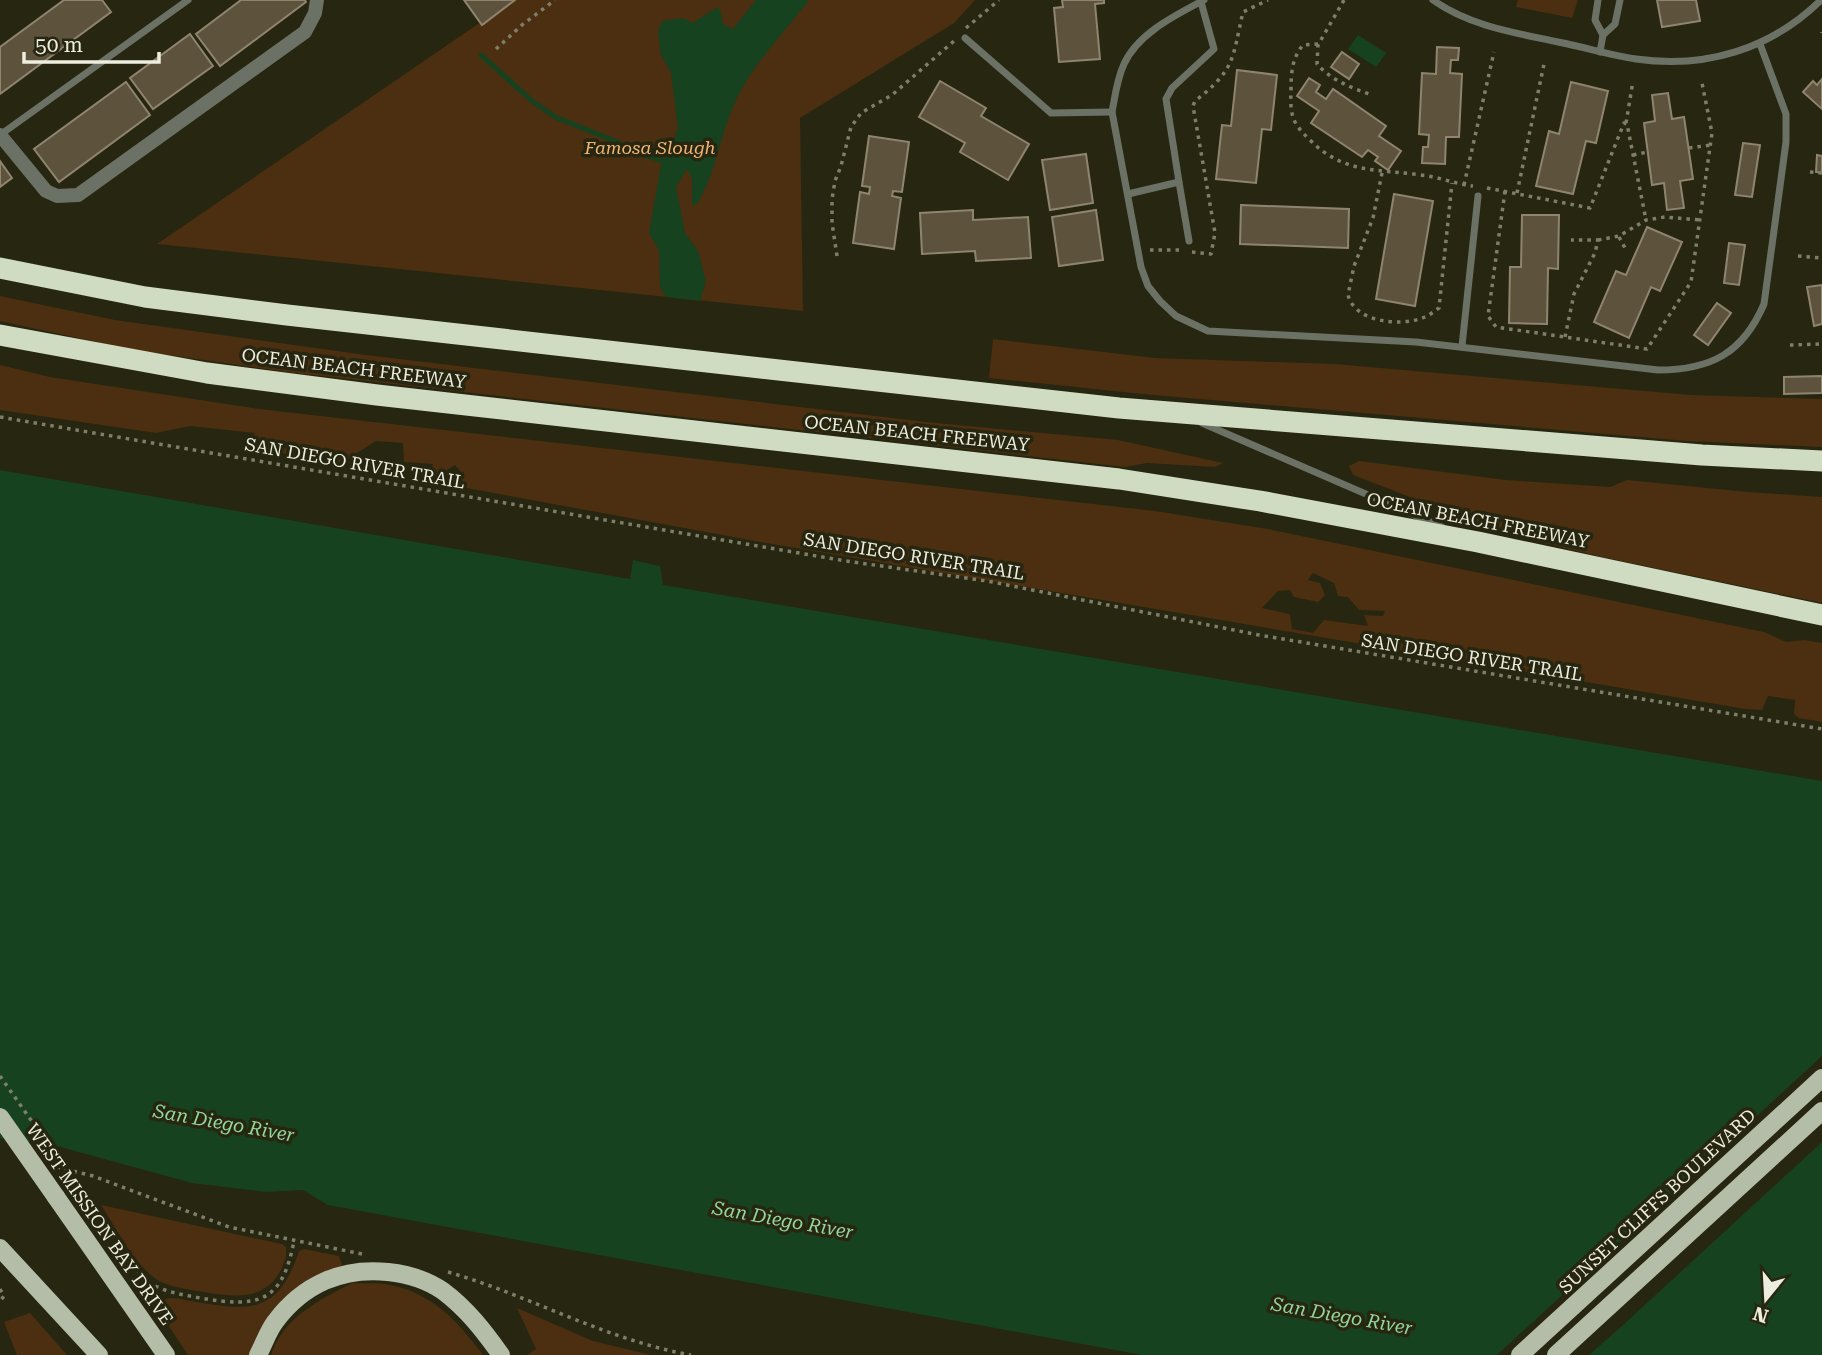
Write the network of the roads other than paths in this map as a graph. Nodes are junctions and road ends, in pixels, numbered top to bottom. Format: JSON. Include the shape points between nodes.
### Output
{"nodes":[{"id":1,"x":188,"y":0,"type":"edge"},
{"id":2,"x":317,"y":0,"type":"edge"},
{"id":3,"x":1433,"y":0,"type":"edge"},
{"id":4,"x":1598,"y":0,"type":"edge"},
{"id":5,"x":1620,"y":0,"type":"edge"},
{"id":6,"x":1821,"y":0,"type":"edge"},
{"id":7,"x":1202,"y":1,"type":"edge"},
{"id":8,"x":1603,"y":35,"type":"junction"},
{"id":9,"x":961,"y":36,"type":"road end"},
{"id":10,"x":1760,"y":44,"type":"junction"},
{"id":11,"x":1601,"y":52,"type":"junction"},
{"id":12,"x":1112,"y":112,"type":"junction"},
{"id":13,"x":0,"y":135,"type":"edge"},
{"id":14,"x":1179,"y":182,"type":"junction"},
{"id":15,"x":1128,"y":194,"type":"junction"},
{"id":16,"x":1478,"y":196,"type":"dead end"},
{"id":17,"x":1189,"y":241,"type":"dead end"},
{"id":18,"x":0,"y":268,"type":"edge"},
{"id":19,"x":0,"y":335,"type":"edge"},
{"id":20,"x":1462,"y":346,"type":"junction"},
{"id":21,"x":1179,"y":413,"type":"junction"},
{"id":22,"x":1822,"y":461,"type":"edge"},
{"id":23,"x":1478,"y":542,"type":"junction"},
{"id":24,"x":1822,"y":615,"type":"edge"},
{"id":25,"x":1822,"y":1078,"type":"edge"},
{"id":26,"x":1822,"y":1111,"type":"edge"},
{"id":27,"x":0,"y":1117,"type":"edge"},
{"id":28,"x":0,"y":1248,"type":"edge"},
{"id":29,"x":36,"y":1288,"type":"junction"},
{"id":30,"x":82,"y":1355,"type":"edge"},
{"id":31,"x":99,"y":1355,"type":"edge"},
{"id":32,"x":166,"y":1355,"type":"edge"},
{"id":33,"x":258,"y":1355,"type":"edge"},
{"id":34,"x":501,"y":1355,"type":"edge"},
{"id":35,"x":1520,"y":1355,"type":"edge"},
{"id":36,"x":1556,"y":1355,"type":"edge"}],
"edges":[{"from":1,"to":13,"type":"lane"},
{"from":2,"to":13,"type":"street","via":[[305,32],[78,195],[57,196],[46,191]]},
{"from":3,"to":11,"type":"lane","via":[[1466,18]]},
{"from":4,"to":8,"type":"lane","via":[[1595,20]]},
{"from":5,"to":8,"type":"lane","via":[[1615,24]]},
{"from":6,"to":10,"type":"lane","via":[[1802,19]]},
{"from":7,"to":12,"type":"lane","via":[[1148,34],[1135,48],[1124,63]]},
{"from":7,"to":14,"type":"lane","via":[[1214,49],[1166,99]]},
{"from":8,"to":11,"type":"lane"},
{"from":9,"to":12,"type":"lane","via":[[1051,113]]},
{"from":10,"to":11,"type":"lane","via":[[1713,58],[1678,62]]},
{"from":10,"to":20,"type":"lane","via":[[1786,114],[1786,142],[1764,304],[1740,344],[1702,365],[1681,370]]},
{"from":12,"to":15,"type":"lane"},
{"from":14,"to":15,"type":"lane"},
{"from":14,"to":17,"type":"lane"},
{"from":15,"to":20,"type":"lane","via":[[1148,286],[1176,316],[1208,331]]},
{"from":16,"to":20,"type":"lane"},
{"from":18,"to":21,"type":"highway","via":[[145,296],[287,316]]},
{"from":19,"to":23,"type":"highway","name":"OCEAN BEACH FREEWAY","via":[[207,373],[1119,479]]},
{"from":21,"to":22,"type":"highway"},
{"from":21,"to":23,"type":"lane"},
{"from":23,"to":24,"type":"highway","name":"OCEAN BEACH FREEWAY"},
{"from":25,"to":35,"type":"main road","name":"SUNSET CLIFFS BOULEVARD"},
{"from":26,"to":36,"type":"main road"},
{"from":27,"to":32,"type":"main road","name":"WEST MISSION BAY DRIVE","bridge":true},
{"from":28,"to":29,"type":"main road"},
{"from":29,"to":30,"type":"main road"},
{"from":29,"to":31,"type":"main road"},
{"from":33,"to":34,"type":"main road","via":[[275,1322],[299,1298],[331,1276],[365,1269],[407,1274],[441,1289],[467,1311]]}]}
